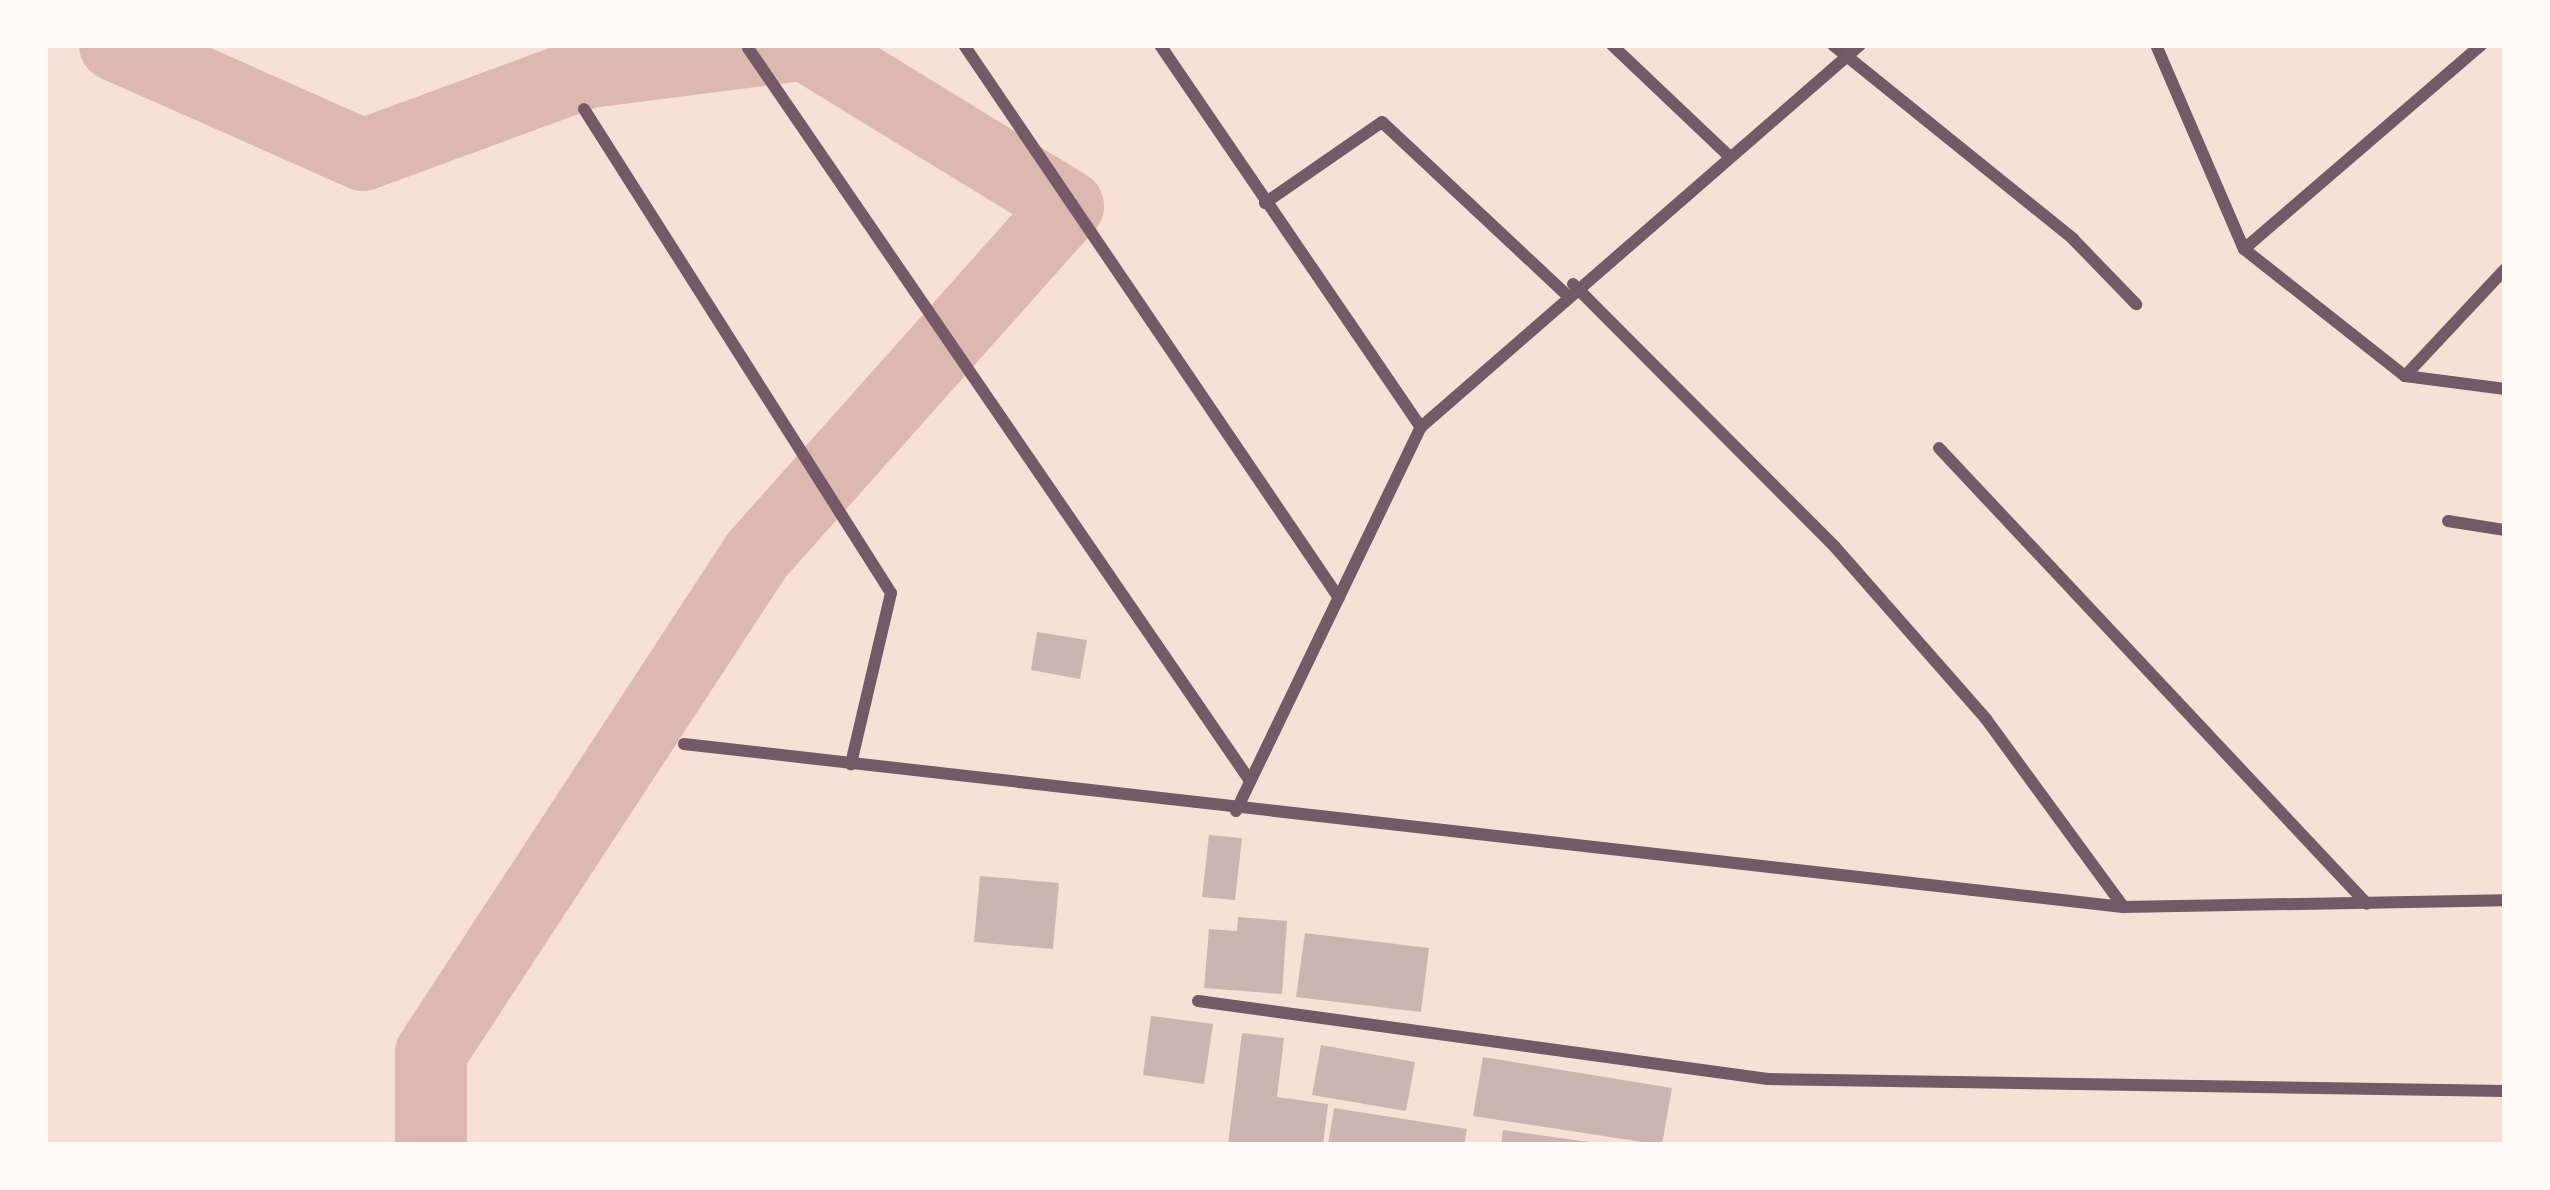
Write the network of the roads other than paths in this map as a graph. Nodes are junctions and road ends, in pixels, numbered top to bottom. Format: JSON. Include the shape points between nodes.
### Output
{"nodes":[{"id":1,"x":964,"y":45,"type":"edge"},
{"id":2,"x":1160,"y":45,"type":"edge"},
{"id":3,"x":1612,"y":45,"type":"edge"},
{"id":4,"x":1833,"y":45,"type":"edge"},
{"id":5,"x":1860,"y":45,"type":"edge"},
{"id":6,"x":2156,"y":45,"type":"edge"},
{"id":7,"x":2481,"y":45,"type":"edge"},
{"id":8,"x":748,"y":48,"type":"dead end"},
{"id":9,"x":1845,"y":55,"type":"junction"},
{"id":10,"x":584,"y":109,"type":"dead end"},
{"id":11,"x":1729,"y":156,"type":"junction"},
{"id":12,"x":1264,"y":202,"type":"junction"},
{"id":13,"x":2244,"y":250,"type":"junction"},
{"id":14,"x":2505,"y":269,"type":"edge"},
{"id":15,"x":1569,"y":289,"type":"junction"},
{"id":16,"x":2136,"y":304,"type":"dead end"},
{"id":17,"x":2404,"y":376,"type":"junction"},
{"id":18,"x":2505,"y":389,"type":"edge"},
{"id":19,"x":1421,"y":428,"type":"junction"},
{"id":20,"x":1940,"y":448,"type":"dead end"},
{"id":21,"x":2447,"y":521,"type":"dead end"},
{"id":22,"x":2505,"y":530,"type":"edge"},
{"id":23,"x":1339,"y":598,"type":"junction"},
{"id":24,"x":683,"y":744,"type":"dead end"},
{"id":25,"x":851,"y":764,"type":"junction"},
{"id":26,"x":1250,"y":782,"type":"junction"},
{"id":27,"x":1236,"y":811,"type":"junction"},
{"id":28,"x":2505,"y":900,"type":"edge"},
{"id":29,"x":2367,"y":904,"type":"junction"},
{"id":30,"x":2123,"y":907,"type":"junction"},
{"id":31,"x":1198,"y":1001,"type":"dead end"},
{"id":32,"x":2505,"y":1091,"type":"edge"}],
"edges":[{"from":1,"to":23,"type":"street"},
{"from":2,"to":12,"type":"street"},
{"from":3,"to":11,"type":"street"},
{"from":4,"to":9,"type":"street"},
{"from":5,"to":9,"type":"street"},
{"from":6,"to":13,"type":"street"},
{"from":7,"to":13,"type":"street"},
{"from":8,"to":26,"type":"street"},
{"from":9,"to":11,"type":"street"},
{"from":9,"to":16,"type":"street","via":[[2073,238]]},
{"from":10,"to":25,"type":"street","via":[[891,593]]},
{"from":11,"to":15,"type":"street"},
{"from":12,"to":15,"type":"street","via":[[1382,122]]},
{"from":12,"to":19,"type":"street"},
{"from":13,"to":17,"type":"street"},
{"from":14,"to":17,"type":"street"},
{"from":15,"to":19,"type":"street"},
{"from":15,"to":30,"type":"street","via":[[1835,547],[1986,719]]},
{"from":17,"to":18,"type":"street"},
{"from":19,"to":23,"type":"street"},
{"from":20,"to":29,"type":"street"},
{"from":21,"to":22,"type":"street"},
{"from":23,"to":26,"type":"street"},
{"from":24,"to":25,"type":"street"},
{"from":25,"to":27,"type":"street"},
{"from":26,"to":27,"type":"street"},
{"from":27,"to":30,"type":"street"},
{"from":28,"to":29,"type":"street"},
{"from":29,"to":30,"type":"street"},
{"from":31,"to":32,"type":"street","via":[[1768,1079]]}]}
